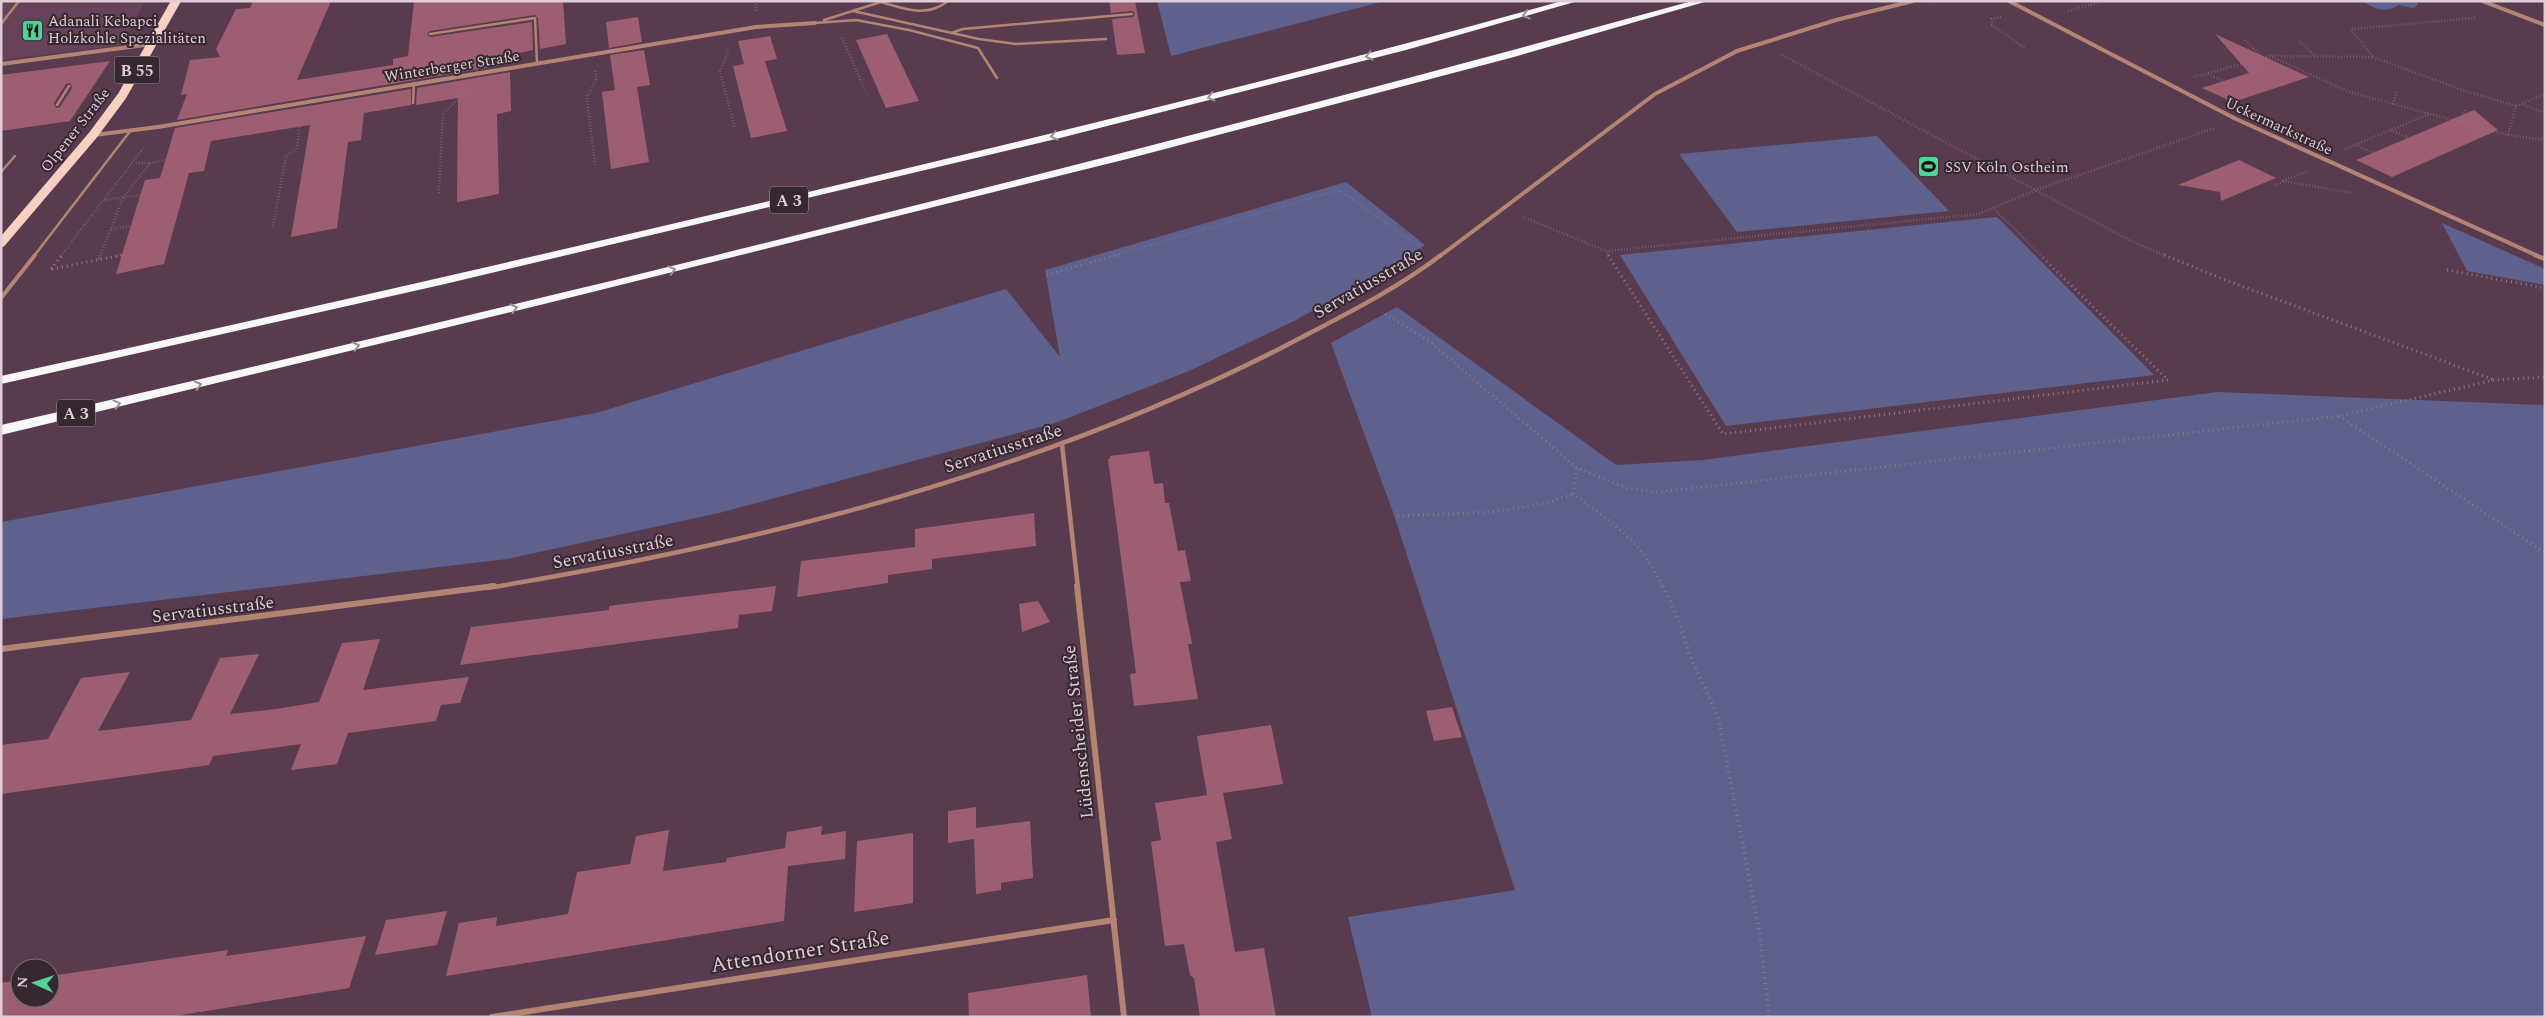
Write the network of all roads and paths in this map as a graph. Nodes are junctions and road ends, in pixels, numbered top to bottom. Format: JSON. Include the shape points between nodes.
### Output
{"nodes":[{"id":1,"x":19,"y":1,"type":"edge"},
{"id":2,"x":176,"y":1,"type":"edge"},
{"id":3,"x":948,"y":1,"type":"edge"},
{"id":4,"x":1250,"y":1,"type":"edge"},
{"id":5,"x":1254,"y":1,"type":"edge"},
{"id":6,"x":1572,"y":1,"type":"edge"},
{"id":7,"x":1703,"y":1,"type":"edge"},
{"id":8,"x":1912,"y":1,"type":"edge"},
{"id":9,"x":2009,"y":1,"type":"edge"},
{"id":10,"x":2103,"y":1,"type":"edge"},
{"id":11,"x":2482,"y":1,"type":"edge"},
{"id":12,"x":882,"y":2,"type":"edge"},
{"id":13,"x":2026,"y":10,"type":"junction"},
{"id":14,"x":853,"y":11,"type":"junction"},
{"id":15,"x":2510,"y":12,"type":"junction"},
{"id":16,"x":1132,"y":14,"type":"dead end"},
{"id":17,"x":2041,"y":18,"type":"junction"},
{"id":18,"x":815,"y":23,"type":"junction"},
{"id":19,"x":1,"y":24,"type":"edge"},
{"id":20,"x":2545,"y":25,"type":"edge"},
{"id":21,"x":951,"y":33,"type":"junction"},
{"id":22,"x":430,"y":34,"type":"dead end"},
{"id":23,"x":715,"y":34,"type":"junction"},
{"id":24,"x":1106,"y":39,"type":"dead end"},
{"id":25,"x":2245,"y":40,"type":"dead end"},
{"id":26,"x":2300,"y":42,"type":"dead end"},
{"id":27,"x":153,"y":44,"type":"junction"},
{"id":28,"x":1761,"y":44,"type":"junction"},
{"id":29,"x":2026,"y":49,"type":"dead end"},
{"id":30,"x":590,"y":54,"type":"junction"},
{"id":31,"x":2270,"y":56,"type":"junction"},
{"id":32,"x":2315,"y":56,"type":"junction"},
{"id":33,"x":2262,"y":57,"type":"junction"},
{"id":34,"x":2373,"y":57,"type":"junction"},
{"id":35,"x":2242,"y":62,"type":"junction"},
{"id":36,"x":537,"y":63,"type":"junction"},
{"id":37,"x":1,"y":64,"type":"edge"},
{"id":38,"x":2259,"y":70,"type":"dead end"},
{"id":39,"x":474,"y":73,"type":"junction"},
{"id":40,"x":2207,"y":73,"type":"junction"},
{"id":41,"x":997,"y":78,"type":"dead end"},
{"id":42,"x":2223,"y":81,"type":"dead end"},
{"id":43,"x":414,"y":83,"type":"junction"},
{"id":44,"x":2169,"y":85,"type":"junction"},
{"id":45,"x":69,"y":86,"type":"dead end"},
{"id":46,"x":2397,"y":91,"type":"dead end"},
{"id":47,"x":2545,"y":94,"type":"edge"},
{"id":48,"x":868,"y":97,"type":"dead end"},
{"id":49,"x":303,"y":102,"type":"junction"},
{"id":50,"x":413,"y":103,"type":"dead end"},
{"id":51,"x":57,"y":104,"type":"dead end"},
{"id":52,"x":2392,"y":104,"type":"junction"},
{"id":53,"x":2521,"y":104,"type":"junction"},
{"id":54,"x":2516,"y":106,"type":"junction"},
{"id":55,"x":2465,"y":109,"type":"dead end"},
{"id":56,"x":2430,"y":113,"type":"junction"},
{"id":57,"x":2545,"y":113,"type":"edge"},
{"id":58,"x":2236,"y":119,"type":"junction"},
{"id":59,"x":2461,"y":122,"type":"junction"},
{"id":60,"x":158,"y":127,"type":"junction"},
{"id":61,"x":735,"y":129,"type":"dead end"},
{"id":62,"x":131,"y":130,"type":"junction"},
{"id":63,"x":2390,"y":130,"type":"junction"},
{"id":64,"x":93,"y":135,"type":"junction"},
{"id":65,"x":2508,"y":135,"type":"junction"},
{"id":66,"x":2409,"y":138,"type":"dead end"},
{"id":67,"x":2545,"y":140,"type":"edge"},
{"id":68,"x":2355,"y":144,"type":"junction"},
{"id":69,"x":2374,"y":153,"type":"dead end"},
{"id":70,"x":15,"y":156,"type":"dead end"},
{"id":71,"x":2321,"y":158,"type":"junction"},
{"id":72,"x":165,"y":160,"type":"dead end"},
{"id":73,"x":150,"y":162,"type":"junction"},
{"id":74,"x":134,"y":163,"type":"junction"},
{"id":75,"x":595,"y":165,"type":"dead end"},
{"id":76,"x":1,"y":172,"type":"edge"},
{"id":77,"x":2274,"y":186,"type":"dead end"},
{"id":78,"x":2036,"y":190,"type":"junction"},
{"id":79,"x":439,"y":193,"type":"dead end"},
{"id":80,"x":140,"y":194,"type":"dead end"},
{"id":81,"x":2357,"y":194,"type":"dead end"},
{"id":82,"x":123,"y":198,"type":"junction"},
{"id":83,"x":104,"y":200,"type":"junction"},
{"id":84,"x":1502,"y":208,"type":"junction"},
{"id":85,"x":1993,"y":208,"type":"junction"},
{"id":86,"x":131,"y":226,"type":"dead end"},
{"id":87,"x":273,"y":226,"type":"dead end"},
{"id":88,"x":110,"y":230,"type":"junction"},
{"id":89,"x":1,"y":243,"type":"edge"},
{"id":90,"x":1606,"y":251,"type":"junction"},
{"id":91,"x":122,"y":255,"type":"dead end"},
{"id":92,"x":1419,"y":256,"type":"dead end"},
{"id":93,"x":2545,"y":258,"type":"edge"},
{"id":94,"x":99,"y":259,"type":"junction"},
{"id":95,"x":51,"y":269,"type":"junction"},
{"id":96,"x":2447,"y":270,"type":"dead end"},
{"id":97,"x":19,"y":273,"type":"junction"},
{"id":98,"x":1047,"y":275,"type":"dead end"},
{"id":99,"x":2545,"y":288,"type":"edge"},
{"id":100,"x":1,"y":298,"type":"edge"},
{"id":101,"x":1367,"y":303,"type":"junction"},
{"id":102,"x":2545,"y":377,"type":"edge"},
{"id":103,"x":1,"y":380,"type":"edge"},
{"id":104,"x":2494,"y":380,"type":"junction"},
{"id":105,"x":2339,"y":416,"type":"junction"},
{"id":106,"x":1,"y":430,"type":"edge"},
{"id":107,"x":1062,"y":444,"type":"junction"},
{"id":108,"x":1577,"y":468,"type":"junction"},
{"id":109,"x":1573,"y":494,"type":"junction"},
{"id":110,"x":1398,"y":516,"type":"dead end"},
{"id":111,"x":2545,"y":553,"type":"edge"},
{"id":112,"x":1,"y":649,"type":"edge"},
{"id":113,"x":1114,"y":920,"type":"junction"},
{"id":114,"x":492,"y":1017,"type":"edge"},
{"id":115,"x":1124,"y":1017,"type":"edge"},
{"id":116,"x":1769,"y":1017,"type":"edge"}],
"edges":[{"from":1,"to":19,"type":"lane"},
{"from":2,"to":27,"type":"main road","name":"Olpener Straße","number":"B 55"},
{"from":3,"to":12,"type":"lane","via":[[940,7],[920,11],[909,11]]},
{"from":4,"to":5,"type":"path"},
{"from":6,"to":103,"type":"highway","number":"A 3","one_way":true,"via":[[1113,122],[641,236]]},
{"from":106,"to":7,"type":"highway","number":"A 3","one_way":true,"via":[[170,392],[1140,155]]},
{"from":8,"to":28,"type":"street","name":"Servatiusstraße","via":[[1836,20]]},
{"from":9,"to":13,"type":"street","name":"Uckermarkstraße"},
{"from":10,"to":17,"type":"path"},
{"from":11,"to":15,"type":"street"},
{"from":12,"to":14,"type":"lane"},
{"from":13,"to":17,"type":"street","name":"Uckermarkstraße"},
{"from":13,"to":29,"type":"path","via":[[1992,19],[1992,24]]},
{"from":14,"to":18,"type":"lane"},
{"from":14,"to":21,"type":"lane"},
{"from":15,"to":20,"type":"street"},
{"from":15,"to":34,"type":"path","via":[[2469,20],[2351,29]]},
{"from":16,"to":21,"type":"lane","via":[[963,29]]},
{"from":17,"to":44,"type":"street","name":"Uckermarkstraße"},
{"from":18,"to":23,"type":"street","name":"Winterberger Straße"},
{"from":18,"to":41,"type":"lane","via":[[856,20],[978,48]]},
{"from":18,"to":48,"type":"path","via":[[843,39]]},
{"from":21,"to":24,"type":"lane","via":[[1016,44]]},
{"from":22,"to":36,"type":"lane","via":[[535,18]]},
{"from":23,"to":30,"type":"street","name":"Winterberger Straße"},
{"from":23,"to":61,"type":"path","via":[[728,52],[720,71]]},
{"from":25,"to":33,"type":"path"},
{"from":26,"to":32,"type":"path"},
{"from":27,"to":37,"type":"street"},
{"from":27,"to":64,"type":"main road","name":"Olpener Straße","number":"B 55","via":[[122,96]]},
{"from":28,"to":78,"type":"path"},
{"from":28,"to":84,"type":"street","name":"Servatiusstraße","via":[[1737,51],[1655,94]]},
{"from":30,"to":36,"type":"street","name":"Winterberger Straße"},
{"from":30,"to":75,"type":"path","via":[[597,78],[587,97]]},
{"from":31,"to":32,"type":"path"},
{"from":31,"to":33,"type":"path"},
{"from":31,"to":52,"type":"path","via":[[2349,92]]},
{"from":32,"to":34,"type":"path"},
{"from":33,"to":35,"type":"path"},
{"from":34,"to":54,"type":"path"},
{"from":35,"to":38,"type":"path"},
{"from":35,"to":40,"type":"path"},
{"from":36,"to":39,"type":"street","name":"Winterberger Straße"},
{"from":39,"to":43,"type":"street","name":"Winterberger Straße"},
{"from":39,"to":79,"type":"path","via":[[469,89],[443,112]]},
{"from":40,"to":42,"type":"path"},
{"from":40,"to":44,"type":"path"},
{"from":43,"to":49,"type":"street","name":"Winterberger Straße"},
{"from":43,"to":50,"type":"lane"},
{"from":44,"to":58,"type":"street","name":"Uckermarkstraße"},
{"from":45,"to":51,"type":"lane"},
{"from":46,"to":52,"type":"path"},
{"from":47,"to":53,"type":"path"},
{"from":49,"to":60,"type":"street","name":"Winterberger Straße"},
{"from":49,"to":87,"type":"path","via":[[297,148],[286,156]]},
{"from":52,"to":56,"type":"path"},
{"from":53,"to":54,"type":"path"},
{"from":53,"to":57,"type":"path"},
{"from":54,"to":65,"type":"path"},
{"from":55,"to":59,"type":"path"},
{"from":56,"to":59,"type":"path"},
{"from":56,"to":63,"type":"path"},
{"from":58,"to":71,"type":"street","name":"Uckermarkstraße"},
{"from":58,"to":78,"type":"path","via":[[2202,134]]},
{"from":59,"to":65,"type":"path"},
{"from":60,"to":62,"type":"street","name":"Winterberger Straße"},
{"from":60,"to":74,"type":"path"},
{"from":62,"to":64,"type":"street","name":"Winterberger Straße"},
{"from":62,"to":97,"type":"lane"},
{"from":63,"to":66,"type":"path"},
{"from":63,"to":68,"type":"path"},
{"from":64,"to":89,"type":"main road","name":"Olpener Straße","number":"B 55"},
{"from":65,"to":67,"type":"path"},
{"from":68,"to":69,"type":"path"},
{"from":68,"to":71,"type":"path"},
{"from":70,"to":76,"type":"lane"},
{"from":71,"to":93,"type":"street","name":"Uckermarkstraße"},
{"from":72,"to":73,"type":"path"},
{"from":73,"to":74,"type":"path"},
{"from":73,"to":82,"type":"path"},
{"from":74,"to":83,"type":"path"},
{"from":77,"to":81,"type":"path","via":[[2283,181]]},
{"from":78,"to":85,"type":"path"},
{"from":78,"to":104,"type":"path","via":[[2133,242],[2228,281]]},
{"from":80,"to":82,"type":"path"},
{"from":82,"to":83,"type":"path"},
{"from":82,"to":88,"type":"path"},
{"from":83,"to":95,"type":"path"},
{"from":84,"to":90,"type":"path"},
{"from":84,"to":101,"type":"street","name":"Servatiusstraße","via":[[1416,274]]},
{"from":85,"to":90,"type":"path","via":[[1979,214]]},
{"from":85,"to":90,"type":"path","via":[[2168,380],[1723,434]]},
{"from":86,"to":88,"type":"path"},
{"from":88,"to":94,"type":"path"},
{"from":91,"to":94,"type":"path"},
{"from":92,"to":98,"type":"path","via":[[1425,250],[1339,190]]},
{"from":94,"to":95,"type":"path"},
{"from":95,"to":97,"type":"path"},
{"from":96,"to":99,"type":"path"},
{"from":97,"to":100,"type":"lane"},
{"from":101,"to":107,"type":"street","name":"Servatiusstraße","via":[[1160,405]]},
{"from":101,"to":108,"type":"path","via":[[1428,340]]},
{"from":102,"to":104,"type":"path"},
{"from":104,"to":105,"type":"path"},
{"from":105,"to":108,"type":"path","via":[[1657,492],[1626,488]]},
{"from":105,"to":111,"type":"path"},
{"from":107,"to":112,"type":"street","name":"Servatiusstraße","via":[[896,497],[708,546],[582,572],[454,593]]},
{"from":107,"to":113,"type":"street","name":"Lüdenscheider Straße"},
{"from":108,"to":109,"type":"path"},
{"from":109,"to":110,"type":"path","via":[[1525,508]]},
{"from":109,"to":116,"type":"path","via":[[1623,530],[1644,553],[1680,623],[1688,651],[1718,717],[1756,905]]},
{"from":113,"to":114,"type":"street","name":"Attendorner Straße"},
{"from":113,"to":115,"type":"street","name":"Lüdenscheider Straße"}]}
